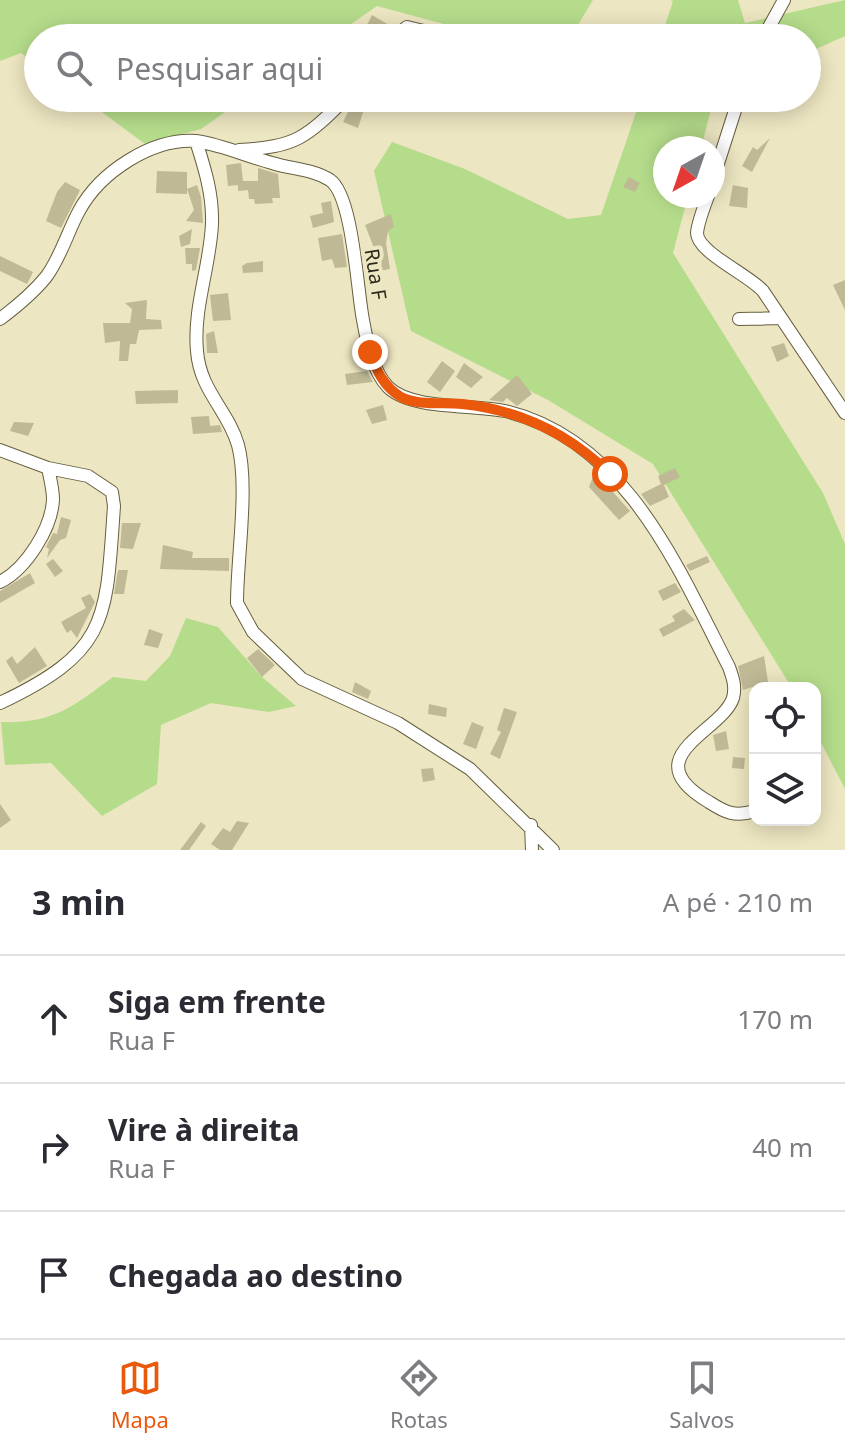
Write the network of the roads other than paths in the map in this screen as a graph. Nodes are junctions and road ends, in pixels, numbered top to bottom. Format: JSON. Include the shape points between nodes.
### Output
{"nodes":[{"id":1,"x":784,"y":0,"type":"edge"},
{"id":2,"x":771,"y":24,"type":"edge"},
{"id":3,"x":330,"y":112,"type":"edge"},
{"id":4,"x":735,"y":112,"type":"edge"},
{"id":5,"x":196,"y":141,"type":"junction"},
{"id":6,"x":725,"y":142,"type":"edge"},
{"id":7,"x":231,"y":150,"type":"junction"},
{"id":8,"x":705,"y":208,"type":"edge"},
{"id":9,"x":780,"y":318,"type":"junction"},
{"id":10,"x":0,"y":319,"type":"edge"},
{"id":11,"x":739,"y":319,"type":"dead end"},
{"id":12,"x":845,"y":413,"type":"edge"},
{"id":13,"x":0,"y":450,"type":"edge"},
{"id":14,"x":48,"y":468,"type":"junction"},
{"id":15,"x":0,"y":582,"type":"edge"},
{"id":16,"x":0,"y":703,"type":"edge"},
{"id":17,"x":749,"y":813,"type":"edge"},
{"id":18,"x":531,"y":825,"type":"junction"},
{"id":19,"x":532,"y":850,"type":"edge"},
{"id":20,"x":553,"y":850,"type":"edge"}],
"edges":[{"from":1,"to":2,"type":"street"},
{"from":3,"to":7,"type":"street","via":[[293,143]]},
{"from":4,"to":6,"type":"street"},
{"from":5,"to":7,"type":"street","name":"Rua F"},
{"from":5,"to":10,"type":"street","name":"Rua F","via":[[154,148],[117,169],[80,208],[47,276]]},
{"from":5,"to":18,"type":"street","via":[[211,192],[212,226],[195,333],[197,355],[206,387],[240,454],[237,603],[242,618],[302,679],[398,723],[470,769]]},
{"from":7,"to":17,"type":"street","name":"Rua F","via":[[306,170],[337,187],[344,200],[370,352],[381,379],[398,395],[506,412],[542,425],[596,460],[642,511],[680,571],[734,680],[730,705],[684,753],[683,781],[726,812]]},
{"from":8,"to":9,"type":"street","via":[[697,234],[701,245],[753,280]]},
{"from":9,"to":11,"type":"street"},
{"from":9,"to":12,"type":"street"},
{"from":13,"to":14,"type":"street"},
{"from":14,"to":15,"type":"street","via":[[53,502],[46,527],[16,571]]},
{"from":14,"to":16,"type":"street","via":[[88,476],[112,492],[107,592],[100,621],[79,653],[41,684]]},
{"from":18,"to":19,"type":"street"},
{"from":18,"to":20,"type":"street"}]}
